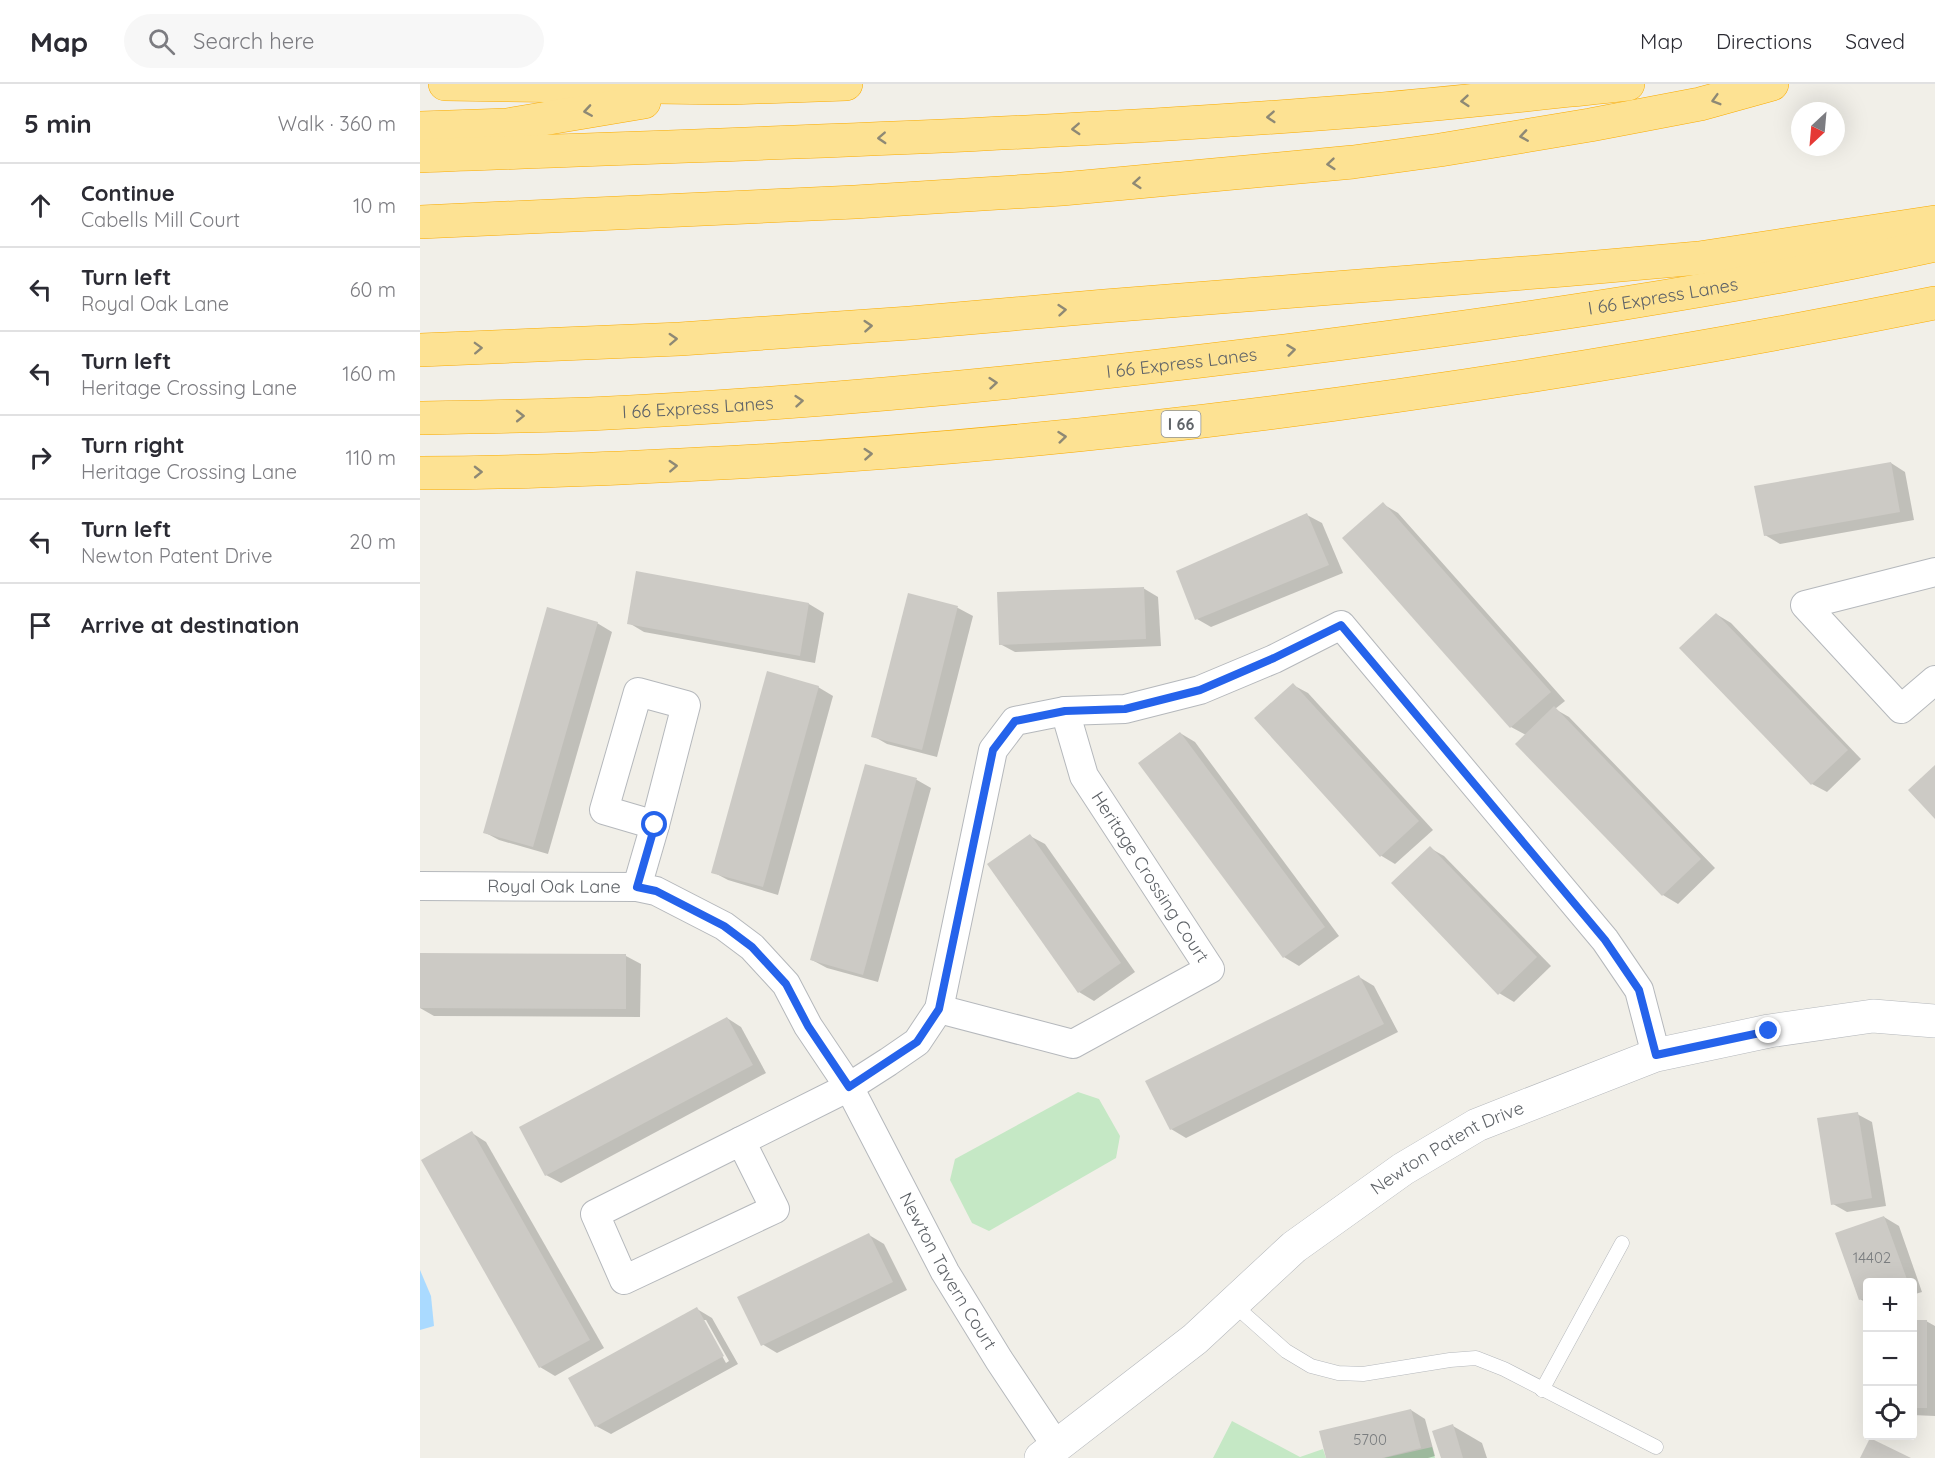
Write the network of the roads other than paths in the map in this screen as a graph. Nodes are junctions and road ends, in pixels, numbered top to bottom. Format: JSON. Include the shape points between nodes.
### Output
{"nodes":[{"id":1,"x":445,"y":84,"type":"edge"},
{"id":2,"x":846,"y":84,"type":"edge"},
{"id":3,"x":1628,"y":84,"type":"edge"},
{"id":4,"x":1772,"y":84,"type":"edge"},
{"id":5,"x":729,"y":88,"type":"junction"},
{"id":6,"x":420,"y":128,"type":"edge"},
{"id":7,"x":420,"y":156,"type":"edge"},
{"id":8,"x":420,"y":222,"type":"edge"},
{"id":9,"x":1935,"y":222,"type":"edge"},
{"id":10,"x":1935,"y":246,"type":"edge"},
{"id":11,"x":1935,"y":303,"type":"edge"},
{"id":12,"x":420,"y":350,"type":"edge"},
{"id":13,"x":420,"y":418,"type":"edge"},
{"id":14,"x":423,"y":473,"type":"edge"},
{"id":15,"x":1935,"y":572,"type":"edge"},
{"id":16,"x":1935,"y":680,"type":"edge"},
{"id":17,"x":1065,"y":711,"type":"junction"},
{"id":18,"x":655,"y":825,"type":"dead end"},
{"id":19,"x":420,"y":886,"type":"edge"},
{"id":20,"x":637,"y":887,"type":"junction"},
{"id":21,"x":939,"y":1009,"type":"junction"},
{"id":22,"x":1935,"y":1021,"type":"edge"},
{"id":23,"x":1656,"y":1055,"type":"junction"},
{"id":24,"x":849,"y":1087,"type":"junction"},
{"id":25,"x":741,"y":1141,"type":"junction"},
{"id":26,"x":1622,"y":1243,"type":"dead end"},
{"id":27,"x":1233,"y":1304,"type":"junction"},
{"id":28,"x":1542,"y":1390,"type":"junction"},
{"id":29,"x":1656,"y":1447,"type":"dead end"},
{"id":30,"x":1049,"y":1452,"type":"edge"}],
"edges":[{"from":1,"to":5,"type":"highway"},
{"from":2,"to":5,"type":"highway"},
{"from":3,"to":7,"type":"highway","one_way":true,"via":[[1202,122]]},
{"from":4,"to":8,"type":"highway","one_way":true,"via":[[1700,104],[1590,125],[1353,162],[1062,189]]},
{"from":5,"to":6,"type":"highway","one_way":true,"via":[[507,125]]},
{"from":12,"to":9,"type":"highway","one_way":true,"via":[[680,339],[910,323],[1563,270],[1699,258]]},
{"from":13,"to":10,"type":"highway","name":"I 66 Express Lanes","one_way":true,"via":[[587,414],[796,402],[1112,372],[1450,329],[1756,281]]},
{"from":14,"to":11,"type":"highway","number":"I 66","one_way":true,"via":[[853,455],[1124,431],[1378,399]]},
{"from":15,"to":16,"type":"street","via":[[1805,605],[1901,709]]},
{"from":17,"to":21,"type":"street","via":[[1015,721],[993,750]]},
{"from":17,"to":21,"type":"street","name":"Heritage Crossing Court","via":[[1084,776],[1210,969],[1073,1044]]},
{"from":17,"to":23,"type":"street","via":[[1125,709],[1200,690],[1341,625],[1605,940],[1639,990]]},
{"from":18,"to":20,"type":"street"},
{"from":19,"to":20,"type":"street","name":"Royal Oak Lane"},
{"from":20,"to":24,"type":"street","name":"Royal Oak Lane","via":[[656,891],[724,926],[752,947],[786,984],[808,1026]]},
{"from":21,"to":24,"type":"street","via":[[917,1042]]},
{"from":22,"to":23,"type":"street","name":"Newton Patent Drive","via":[[1873,1016],[1769,1031]]},
{"from":23,"to":27,"type":"street","name":"Newton Patent Drive","via":[[1477,1125],[1403,1169],[1294,1247]]},
{"from":24,"to":25,"type":"street"},
{"from":24,"to":30,"type":"street","name":"Newton Tavern Court","via":[[945,1272]]},
{"from":25,"to":25,"type":"street","via":[[595,1214],[624,1280],[775,1209]]},
{"from":26,"to":28,"type":"lane"},
{"from":27,"to":28,"type":"lane","via":[[1286,1351],[1311,1366],[1363,1374],[1476,1358]]},
{"from":27,"to":30,"type":"street","name":"Newton Patent Drive","via":[[1195,1339]]},
{"from":28,"to":29,"type":"lane"}]}
